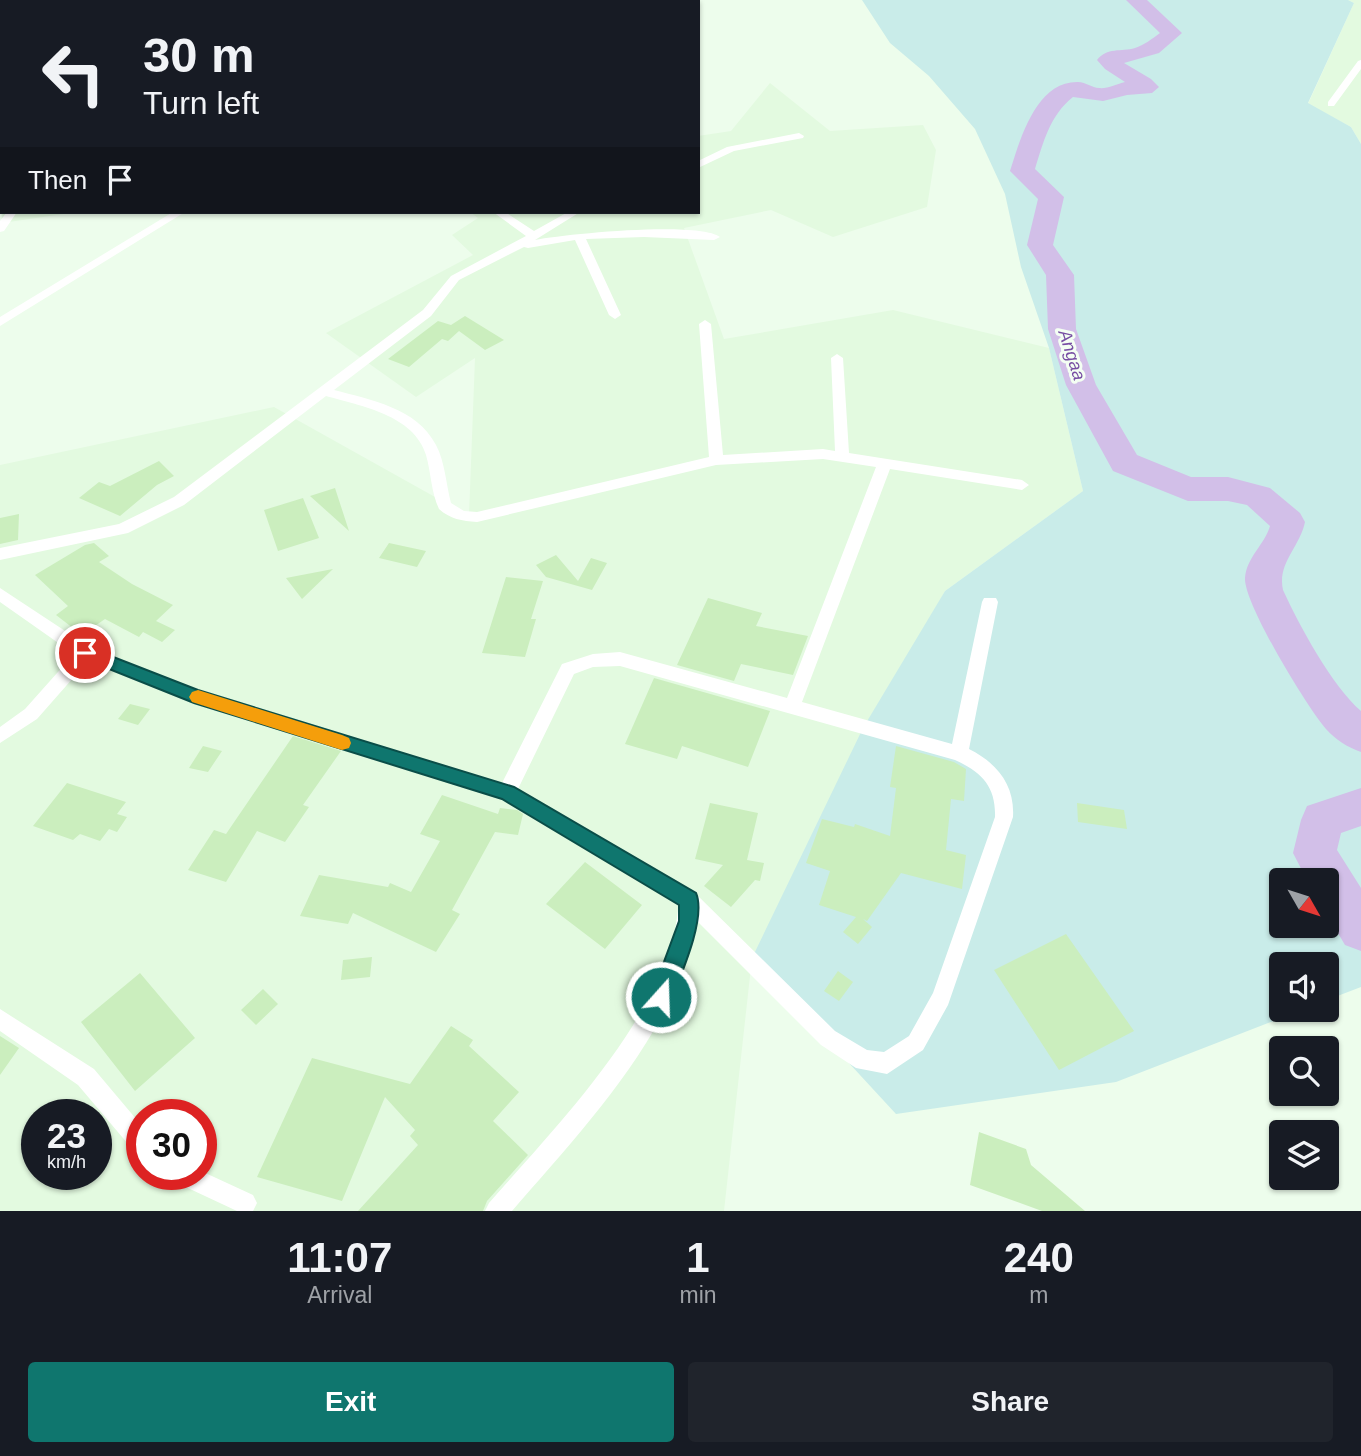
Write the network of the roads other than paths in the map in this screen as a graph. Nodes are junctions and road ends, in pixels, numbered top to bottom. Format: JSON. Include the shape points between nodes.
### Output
{"nodes":[{"id":1,"x":365,"y":0,"type":"edge"},
{"id":2,"x":375,"y":0,"type":"edge"},
{"id":3,"x":1361,"y":63,"type":"edge"},
{"id":4,"x":1331,"y":104,"type":"dead end"},
{"id":5,"x":799,"y":136,"type":"dead end"},
{"id":6,"x":700,"y":163,"type":"edge"},
{"id":7,"x":11,"y":214,"type":"edge"},
{"id":8,"x":177,"y":214,"type":"edge"},
{"id":9,"x":501,"y":214,"type":"edge"},
{"id":10,"x":572,"y":214,"type":"edge"},
{"id":11,"x":0,"y":229,"type":"edge"},
{"id":12,"x":534,"y":236,"type":"junction"},
{"id":13,"x":579,"y":237,"type":"junction"},
{"id":14,"x":713,"y":237,"type":"dead end"},
{"id":15,"x":512,"y":249,"type":"junction"},
{"id":16,"x":615,"y":315,"type":"dead end"},
{"id":17,"x":0,"y":322,"type":"edge"},
{"id":18,"x":705,"y":324,"type":"dead end"},
{"id":19,"x":837,"y":358,"type":"dead end"},
{"id":20,"x":325,"y":393,"type":"junction"},
{"id":21,"x":842,"y":457,"type":"junction"},
{"id":22,"x":716,"y":460,"type":"junction"},
{"id":23,"x":885,"y":463,"type":"junction"},
{"id":24,"x":1022,"y":485,"type":"dead end"},
{"id":25,"x":0,"y":554,"type":"edge"},
{"id":26,"x":0,"y":594,"type":"edge"},
{"id":27,"x":990,"y":602,"type":"dead end"},
{"id":28,"x":85,"y":653,"type":"junction"},
{"id":29,"x":792,"y":707,"type":"junction"},
{"id":30,"x":0,"y":736,"type":"edge"},
{"id":31,"x":959,"y":753,"type":"junction"},
{"id":32,"x":507,"y":792,"type":"junction"},
{"id":33,"x":689,"y":900,"type":"junction"},
{"id":34,"x":0,"y":1019,"type":"edge"},
{"id":35,"x":126,"y":1124,"type":"edge"},
{"id":36,"x":217,"y":1190,"type":"edge"},
{"id":37,"x":245,"y":1203,"type":"dead end"},
{"id":38,"x":497,"y":1211,"type":"edge"}],
"edges":[{"from":1,"to":2,"type":"street"},
{"from":3,"to":4,"type":"street"},
{"from":5,"to":6,"type":"street","via":[[731,149]]},
{"from":7,"to":11,"type":"street"},
{"from":8,"to":17,"type":"street"},
{"from":9,"to":12,"type":"street"},
{"from":10,"to":12,"type":"street"},
{"from":12,"to":15,"type":"street"},
{"from":13,"to":14,"type":"street","via":[[663,233]]},
{"from":13,"to":15,"type":"street"},
{"from":13,"to":16,"type":"street"},
{"from":15,"to":20,"type":"street","via":[[455,278],[427,313]]},
{"from":18,"to":22,"type":"street"},
{"from":19,"to":21,"type":"street"},
{"from":20,"to":22,"type":"street","via":[[385,412],[423,434],[444,505],[462,516],[533,505]]},
{"from":20,"to":25,"type":"street","via":[[179,501],[123,529]]},
{"from":21,"to":22,"type":"street"},
{"from":21,"to":23,"type":"street"},
{"from":23,"to":24,"type":"street"},
{"from":23,"to":29,"type":"street"},
{"from":26,"to":28,"type":"street"},
{"from":27,"to":31,"type":"street"},
{"from":28,"to":30,"type":"street","via":[[31,713]]},
{"from":28,"to":32,"type":"street","via":[[194,696]]},
{"from":29,"to":31,"type":"street"},
{"from":29,"to":32,"type":"street","via":[[620,659],[585,660],[568,668]]},
{"from":31,"to":33,"type":"street","via":[[977,762],[995,780],[1004,796],[1004,817],[942,998],[916,1043],[887,1063],[864,1060],[828,1038]]},
{"from":32,"to":33,"type":"street"},
{"from":33,"to":38,"type":"street","via":[[688,921],[661,997],[628,1051]]},
{"from":34,"to":35,"type":"street","via":[[86,1077]]},
{"from":36,"to":37,"type":"street"}]}
